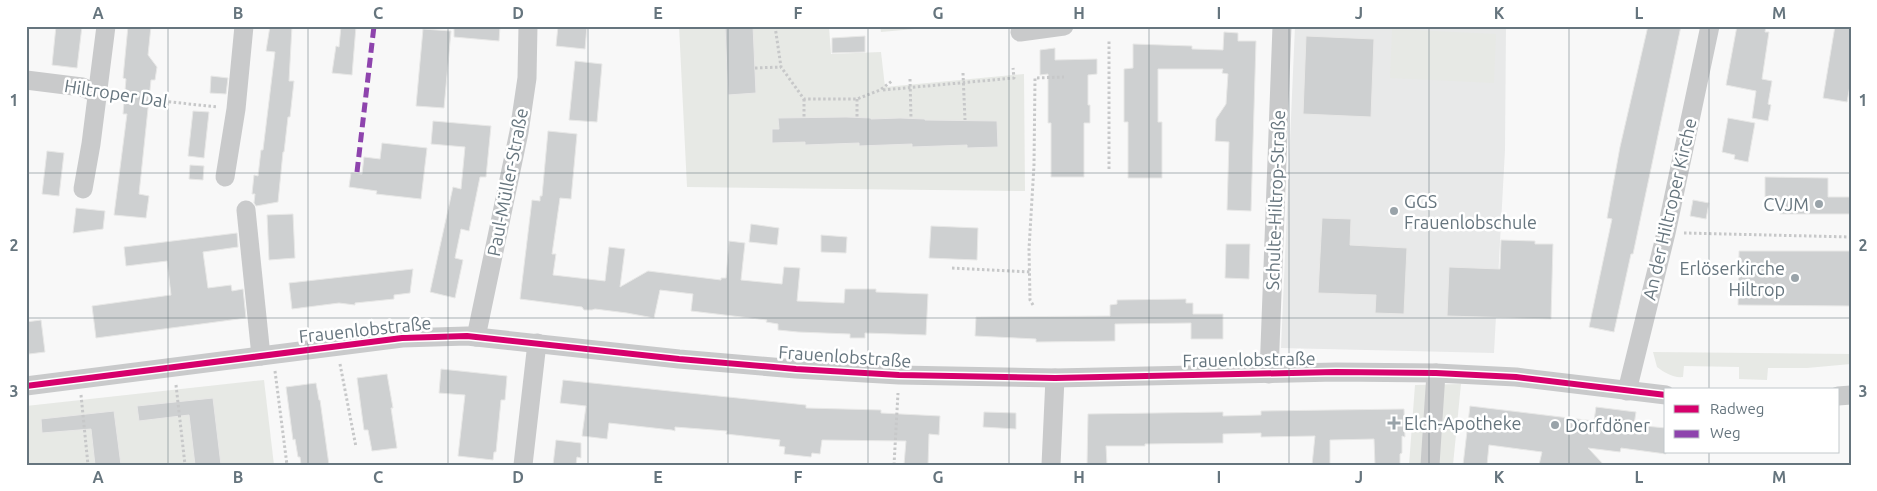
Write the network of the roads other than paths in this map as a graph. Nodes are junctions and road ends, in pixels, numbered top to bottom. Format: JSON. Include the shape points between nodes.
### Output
{"nodes":[{"id":1,"x":106,"y":26,"type":"edge"},
{"id":2,"x":244,"y":26,"type":"edge"},
{"id":3,"x":528,"y":26,"type":"edge"},
{"id":4,"x":1064,"y":26,"type":"edge"},
{"id":5,"x":1282,"y":26,"type":"edge"},
{"id":6,"x":1710,"y":26,"type":"edge"},
{"id":7,"x":1020,"y":32,"type":"dead end"},
{"id":8,"x":26,"y":80,"type":"edge"},
{"id":9,"x":98,"y":94,"type":"junction"},
{"id":10,"x":225,"y":177,"type":"dead end"},
{"id":11,"x":84,"y":190,"type":"dead end"},
{"id":12,"x":246,"y":210,"type":"dead end"},
{"id":13,"x":476,"y":336,"type":"junction"},
{"id":14,"x":537,"y":342,"type":"junction"},
{"id":15,"x":267,"y":356,"type":"junction"},
{"id":16,"x":1436,"y":373,"type":"junction"},
{"id":17,"x":1269,"y":374,"type":"junction"},
{"id":18,"x":1055,"y":378,"type":"junction"},
{"id":19,"x":26,"y":386,"type":"edge"},
{"id":20,"x":1627,"y":391,"type":"junction"},
{"id":21,"x":1664,"y":395,"type":"edge"},
{"id":22,"x":523,"y":465,"type":"edge"},
{"id":23,"x":1051,"y":465,"type":"edge"},
{"id":24,"x":1430,"y":465,"type":"edge"}],
"edges":[{"from":1,"to":9,"type":"street"},
{"from":2,"to":10,"type":"street"},
{"from":3,"to":13,"type":"street","name":"Paul-Müller-Straße","via":[[519,132]]},
{"from":4,"to":7,"type":"street"},
{"from":5,"to":17,"type":"street","name":"Schulte-Hiltrop-Straße"},
{"from":6,"to":20,"type":"street","name":"An der Hiltroper Kirche","via":[[1666,233]]},
{"from":8,"to":9,"type":"street","name":"Hiltroper Dal","via":[[82,87]]},
{"from":9,"to":11,"type":"street"},
{"from":12,"to":15,"type":"street"},
{"from":13,"to":14,"type":"street","name":"Frauenlobstraße"},
{"from":13,"to":15,"type":"street","name":"Frauenlobstraße","via":[[402,338]]},
{"from":14,"to":18,"type":"street","name":"Frauenlobstraße","via":[[728,363],[898,375]]},
{"from":14,"to":22,"type":"street"},
{"from":15,"to":19,"type":"street","name":"Frauenlobstraße"},
{"from":16,"to":17,"type":"street","name":"Frauenlobstraße"},
{"from":16,"to":20,"type":"street","name":"Frauenlobstraße","via":[[1516,377]]},
{"from":16,"to":24,"type":"street"},
{"from":17,"to":18,"type":"street","name":"Frauenlobstraße"},
{"from":18,"to":23,"type":"street"},
{"from":20,"to":21,"type":"street","name":"Frauenlobstraße"}]}
